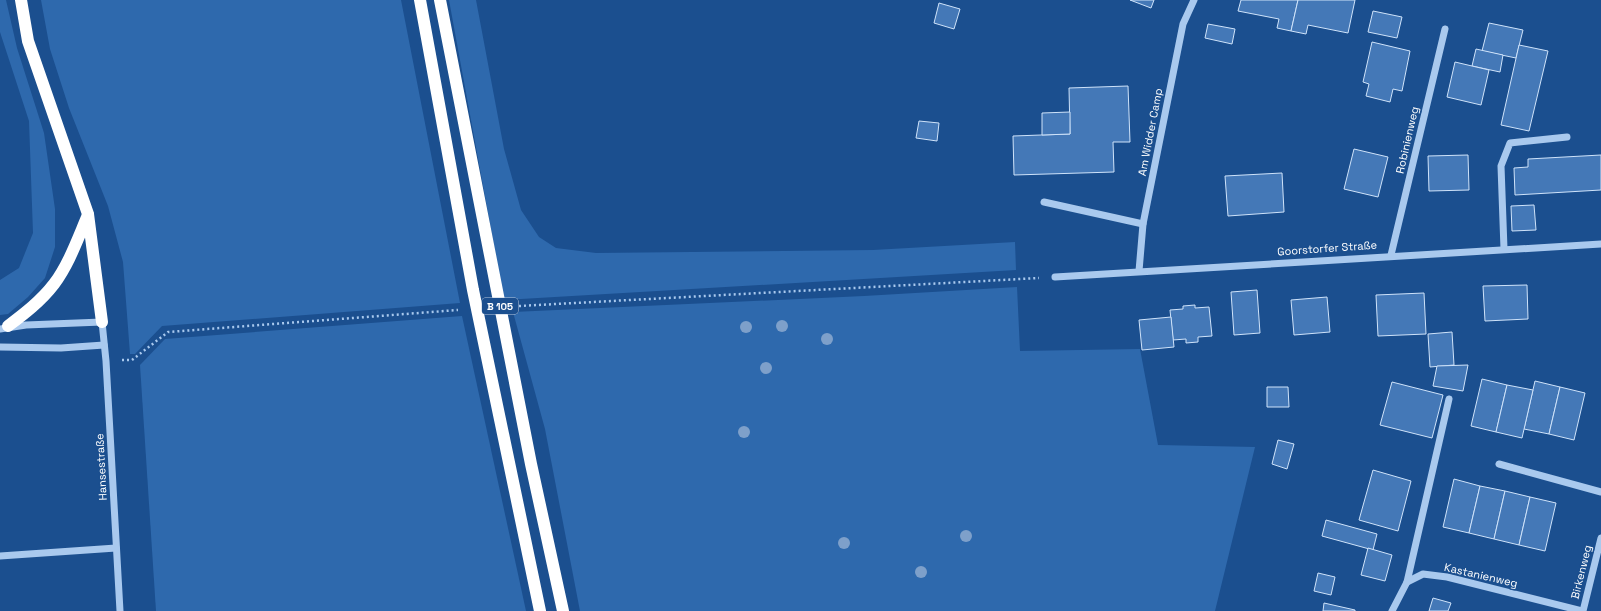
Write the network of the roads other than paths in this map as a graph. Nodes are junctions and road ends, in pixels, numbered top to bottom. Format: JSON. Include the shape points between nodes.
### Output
{"nodes":[{"id":1,"x":21,"y":0,"type":"edge"},
{"id":2,"x":420,"y":0,"type":"edge"},
{"id":3,"x":440,"y":0,"type":"edge"},
{"id":4,"x":1194,"y":0,"type":"edge"},
{"id":5,"x":1445,"y":29,"type":"dead end"},
{"id":6,"x":1567,"y":137,"type":"dead end"},
{"id":7,"x":1044,"y":202,"type":"dead end"},
{"id":8,"x":88,"y":214,"type":"junction"},
{"id":9,"x":1143,"y":224,"type":"junction"},
{"id":10,"x":1601,"y":244,"type":"edge"},
{"id":11,"x":1504,"y":249,"type":"junction"},
{"id":12,"x":1391,"y":256,"type":"junction"},
{"id":13,"x":1139,"y":271,"type":"junction"},
{"id":14,"x":1055,"y":277,"type":"road end"},
{"id":15,"x":102,"y":322,"type":"junction"},
{"id":16,"x":4,"y":327,"type":"edge"},
{"id":17,"x":104,"y":345,"type":"junction"},
{"id":18,"x":0,"y":347,"type":"edge"},
{"id":19,"x":1449,"y":399,"type":"dead end"},
{"id":20,"x":1499,"y":464,"type":"dead end"},
{"id":21,"x":1601,"y":492,"type":"edge"},
{"id":22,"x":1601,"y":538,"type":"edge"},
{"id":23,"x":116,"y":548,"type":"junction"},
{"id":24,"x":0,"y":556,"type":"edge"},
{"id":25,"x":1407,"y":582,"type":"junction"},
{"id":26,"x":113,"y":611,"type":"edge"},
{"id":27,"x":120,"y":611,"type":"edge"},
{"id":28,"x":540,"y":611,"type":"edge"},
{"id":29,"x":563,"y":611,"type":"edge"},
{"id":30,"x":1392,"y":611,"type":"edge"},
{"id":31,"x":1582,"y":611,"type":"edge"}],
"edges":[{"from":1,"to":8,"type":"highway","via":[[28,41]]},
{"from":2,"to":28,"type":"highway","number":"B 105","via":[[473,290]]},
{"from":3,"to":29,"type":"highway","number":"B 105","via":[[529,456]]},
{"from":4,"to":9,"type":"street","name":"Am Widder Camp","via":[[1184,24]]},
{"from":5,"to":12,"type":"street","name":"Robinienweg"},
{"from":6,"to":11,"type":"street","via":[[1510,143],[1500,166]]},
{"from":7,"to":9,"type":"street"},
{"from":8,"to":15,"type":"highway"},
{"from":8,"to":16,"type":"highway","via":[[54,284],[39,302]]},
{"from":9,"to":13,"type":"street","name":"Am Widder Camp"},
{"from":10,"to":11,"type":"street","name":"Goorstorfer Straße"},
{"from":11,"to":12,"type":"street","name":"Goorstorfer Straße"},
{"from":12,"to":13,"type":"street","name":"Goorstorfer Straße"},
{"from":13,"to":14,"type":"street","name":"Goorstorfer Straße"},
{"from":15,"to":16,"type":"street"},
{"from":15,"to":17,"type":"street","name":"Hansestraße"},
{"from":17,"to":18,"type":"street","via":[[61,348]]},
{"from":17,"to":23,"type":"street","name":"Hansestraße"},
{"from":19,"to":25,"type":"street"},
{"from":20,"to":21,"type":"street"},
{"from":22,"to":31,"type":"street","name":"Birkenweg"},
{"from":23,"to":24,"type":"street"},
{"from":23,"to":27,"type":"street","name":"Hansestraße"},
{"from":25,"to":30,"type":"street"},
{"from":25,"to":31,"type":"street","name":"Kastanienweg","via":[[1423,574],[1447,576]]},
{"from":26,"to":27,"type":"street"}]}
